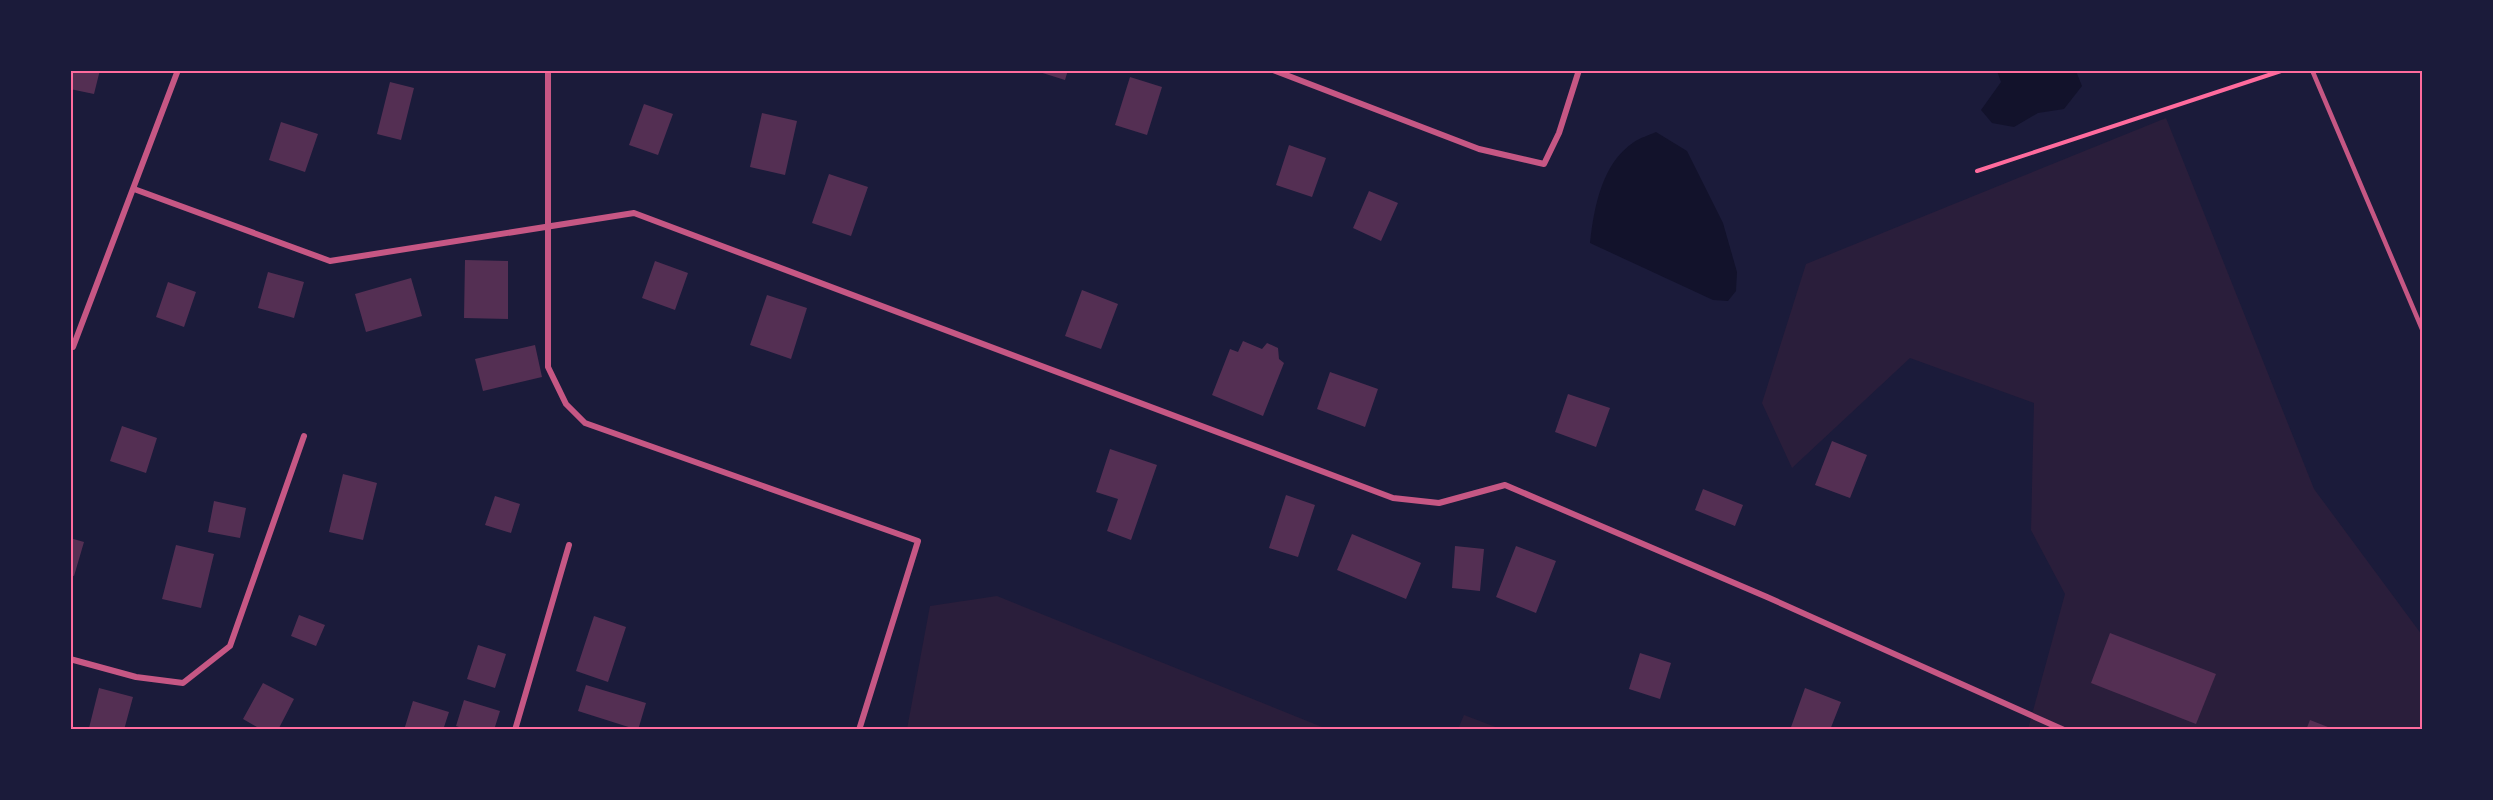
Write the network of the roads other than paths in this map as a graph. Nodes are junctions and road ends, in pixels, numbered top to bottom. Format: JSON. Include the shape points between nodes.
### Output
{"nodes":[{"id":1,"x":178,"y":70,"type":"edge"},
{"id":2,"x":548,"y":70,"type":"edge"},
{"id":3,"x":1273,"y":70,"type":"edge"},
{"id":4,"x":1580,"y":70,"type":"edge"},
{"id":5,"x":2312,"y":70,"type":"edge"},
{"id":6,"x":134,"y":189,"type":"junction"},
{"id":7,"x":547,"y":226,"type":"junction"},
{"id":8,"x":2422,"y":329,"type":"edge"},
{"id":9,"x":73,"y":347,"type":"dead end"},
{"id":10,"x":304,"y":436,"type":"dead end"},
{"id":11,"x":569,"y":544,"type":"dead end"},
{"id":12,"x":70,"y":658,"type":"edge"},
{"id":13,"x":515,"y":729,"type":"edge"},
{"id":14,"x":859,"y":729,"type":"edge"},
{"id":15,"x":2064,"y":729,"type":"edge"}],
"edges":[{"from":1,"to":6,"type":"street"},
{"from":2,"to":7,"type":"street"},
{"from":3,"to":4,"type":"street","via":[[1479,149],[1544,164]]},
{"from":5,"to":8,"type":"lane"},
{"from":6,"to":7,"type":"street","via":[[330,261]]},
{"from":6,"to":9,"type":"street"},
{"from":7,"to":14,"type":"street","via":[[548,367],[566,404],[585,423],[918,541]]},
{"from":7,"to":15,"type":"street","via":[[634,213],[1393,498],[1439,503],[1505,484]]},
{"from":10,"to":12,"type":"street","via":[[231,646],[183,683],[136,677]]},
{"from":11,"to":13,"type":"street"}]}
